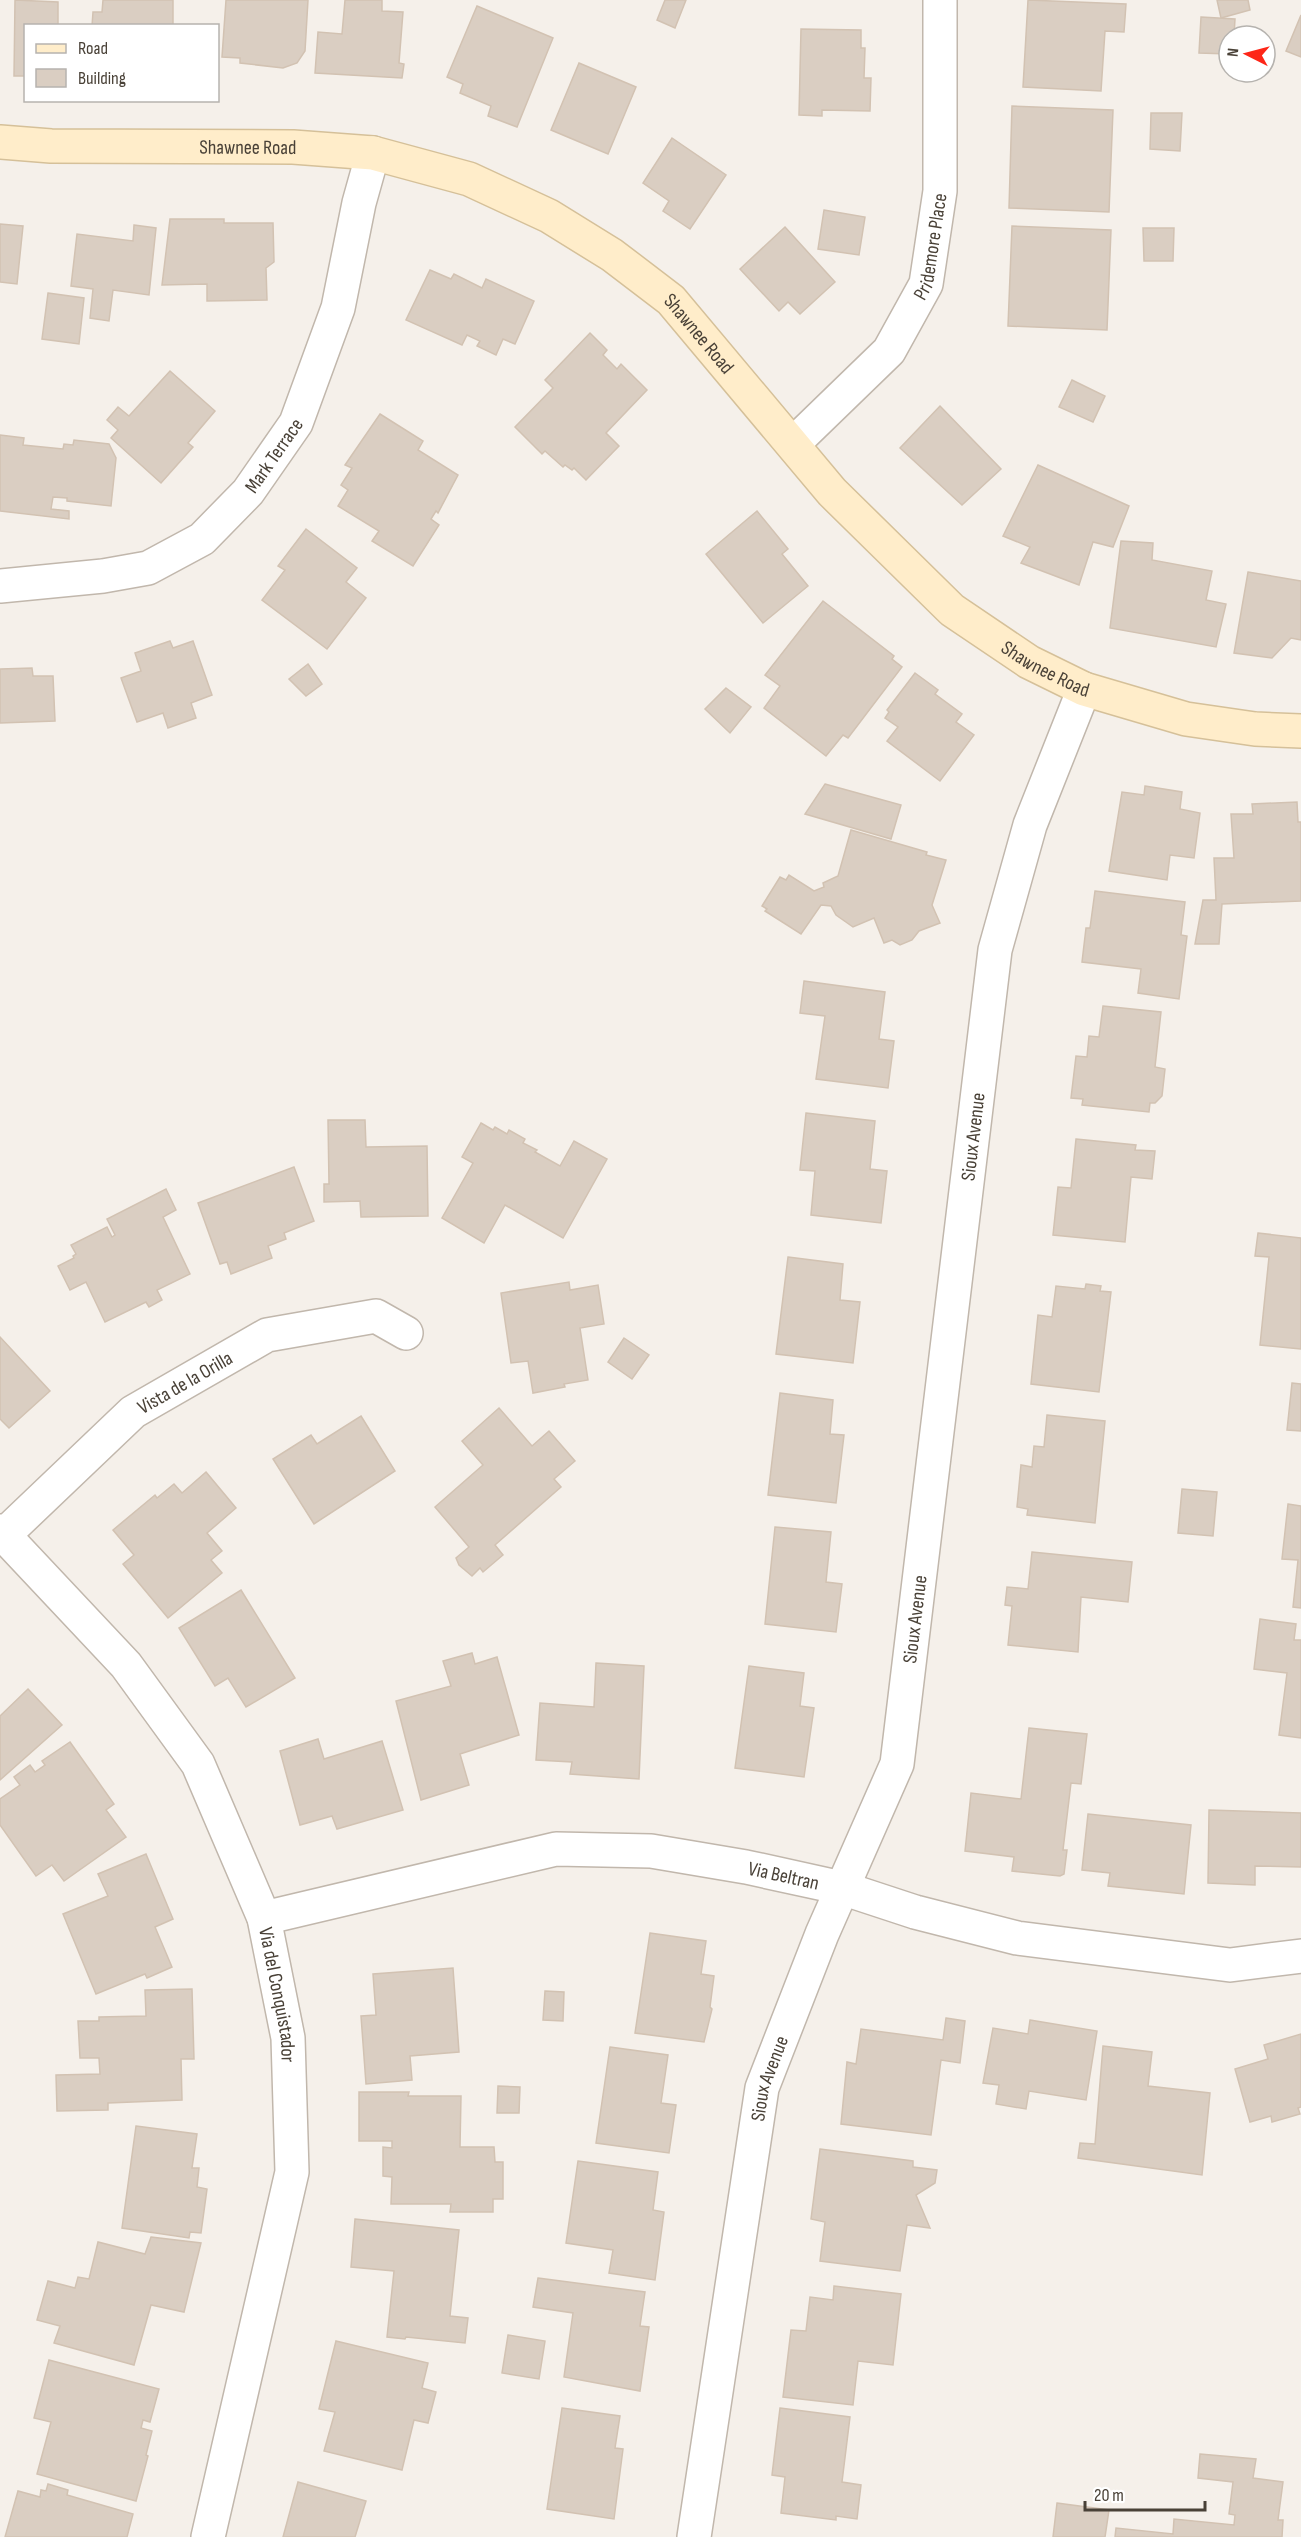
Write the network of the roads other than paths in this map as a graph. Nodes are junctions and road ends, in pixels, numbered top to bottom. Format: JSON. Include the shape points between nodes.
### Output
{"nodes":[{"id":1,"x":940,"y":0,"type":"edge"},
{"id":2,"x":0,"y":142,"type":"edge"},
{"id":3,"x":373,"y":153,"type":"junction"},
{"id":4,"x":793,"y":444,"type":"junction"},
{"id":5,"x":0,"y":586,"type":"edge"},
{"id":6,"x":1084,"y":689,"type":"junction"},
{"id":7,"x":1301,"y":731,"type":"edge"},
{"id":8,"x":406,"y":1333,"type":"dead end"},
{"id":9,"x":2,"y":1533,"type":"edge"},
{"id":10,"x":842,"y":1888,"type":"junction"},
{"id":11,"x":264,"y":1918,"type":"junction"},
{"id":12,"x":1301,"y":1956,"type":"edge"},
{"id":13,"x":208,"y":2537,"type":"edge"},
{"id":14,"x":694,"y":2537,"type":"edge"}],
"edges":[{"from":1,"to":4,"type":"street","name":"Pridemore Place","via":[[940,191],[926,284],[889,351]]},
{"from":2,"to":3,"type":"street","name":"Shawnee Road","via":[[51,146],[293,147]]},
{"from":3,"to":4,"type":"street","name":"Shawnee Road","via":[[469,179],[549,216],[612,255],[671,300]]},
{"from":3,"to":5,"type":"street","name":"Mark Terrace","via":[[338,308],[300,413],[248,492],[202,539],[148,568]]},
{"from":4,"to":6,"type":"street","name":"Shawnee Road","via":[[832,492],[952,610],[1029,662]]},
{"from":6,"to":7,"type":"street","name":"Shawnee Road","via":[[1186,719]]},
{"from":6,"to":10,"type":"street","name":"Sioux Avenue","via":[[1030,825],[996,950],[897,1764]]},
{"from":8,"to":9,"type":"street","name":"Vista de la Orilla","via":[[376,1316],[267,1335],[133,1412]]},
{"from":9,"to":11,"type":"street","name":"Via del Conquistador","via":[[126,1665],[198,1764]]},
{"from":10,"to":11,"type":"street","name":"Via Beltran","via":[[651,1851],[556,1850]]},
{"from":10,"to":12,"type":"street","name":"Via Beltran","via":[[915,1912],[1017,1938],[1230,1965]]},
{"from":10,"to":14,"type":"street","name":"Sioux Avenue","via":[[762,2088]]},
{"from":11,"to":13,"type":"street","name":"Via del Conquistador","via":[[288,2038],[292,2172]]}]}
